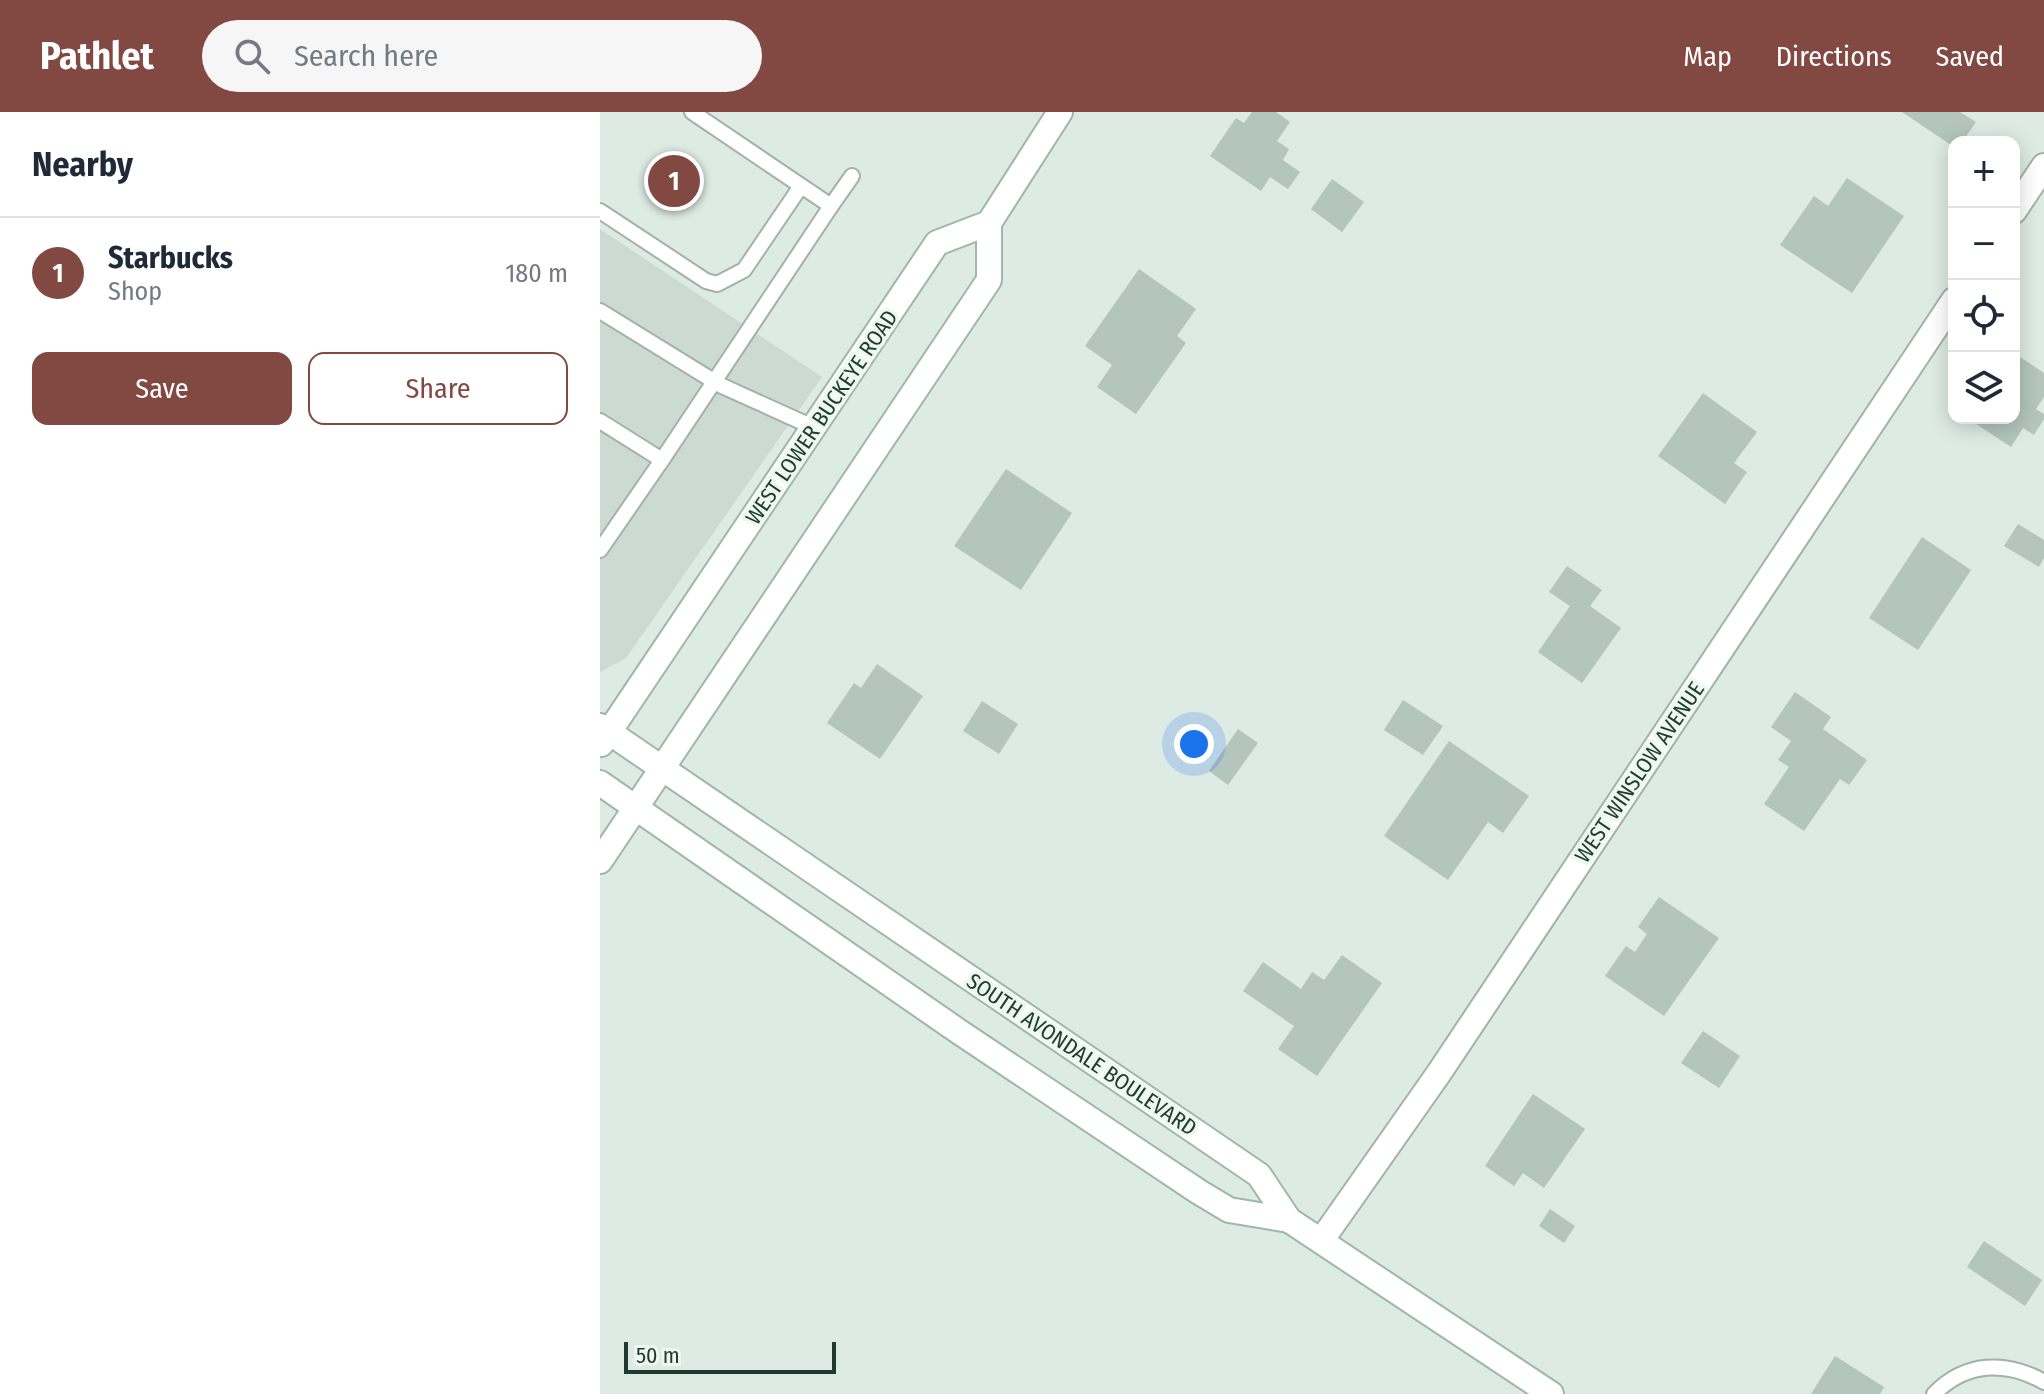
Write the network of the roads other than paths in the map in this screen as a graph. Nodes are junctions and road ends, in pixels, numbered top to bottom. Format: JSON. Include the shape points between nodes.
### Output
{"nodes":[{"id":1,"x":692,"y":112,"type":"edge"},
{"id":2,"x":1060,"y":112,"type":"edge"},
{"id":3,"x":2044,"y":166,"type":"edge"},
{"id":4,"x":852,"y":176,"type":"dead end"},
{"id":5,"x":801,"y":186,"type":"junction"},
{"id":6,"x":831,"y":206,"type":"junction"},
{"id":7,"x":2016,"y":208,"type":"edge"},
{"id":8,"x":600,"y":211,"type":"edge"},
{"id":9,"x":989,"y":223,"type":"junction"},
{"id":10,"x":1948,"y":309,"type":"edge"},
{"id":11,"x":600,"y":311,"type":"edge"},
{"id":12,"x":715,"y":382,"type":"junction"},
{"id":13,"x":600,"y":421,"type":"edge"},
{"id":14,"x":815,"y":428,"type":"junction"},
{"id":15,"x":662,"y":460,"type":"junction"},
{"id":16,"x":600,"y":550,"type":"edge"},
{"id":17,"x":603,"y":735,"type":"edge"},
{"id":18,"x":664,"y":771,"type":"junction"},
{"id":19,"x":600,"y":783,"type":"edge"},
{"id":20,"x":637,"y":809,"type":"junction"},
{"id":21,"x":600,"y":861,"type":"edge"},
{"id":22,"x":1289,"y":1220,"type":"junction"},
{"id":23,"x":1321,"y":1241,"type":"junction"},
{"id":24,"x":2044,"y":1382,"type":"edge"},
{"id":25,"x":1551,"y":1394,"type":"edge"},
{"id":26,"x":1934,"y":1394,"type":"edge"}],
"edges":[{"from":1,"to":5,"type":"lane"},
{"from":2,"to":9,"type":"main road"},
{"from":3,"to":7,"type":"main road"},
{"from":4,"to":6,"type":"lane"},
{"from":5,"to":6,"type":"lane"},
{"from":5,"to":8,"type":"lane","via":[[744,270],[717,284]]},
{"from":6,"to":12,"type":"lane"},
{"from":9,"to":14,"type":"main road","name":"WEST LOWER BUCKEYE ROAD","via":[[937,243]]},
{"from":9,"to":18,"type":"main road","via":[[989,280]]},
{"from":10,"to":23,"type":"main road","name":"WEST WINSLOW AVENUE","via":[[1439,1073]]},
{"from":11,"to":12,"type":"lane"},
{"from":12,"to":14,"type":"lane"},
{"from":12,"to":15,"type":"lane"},
{"from":13,"to":15,"type":"lane"},
{"from":14,"to":17,"type":"main road","name":"WEST LOWER BUCKEYE ROAD"},
{"from":15,"to":16,"type":"lane"},
{"from":17,"to":18,"type":"main road","name":"SOUTH AVONDALE BOULEVARD"},
{"from":18,"to":20,"type":"main road"},
{"from":18,"to":22,"type":"main road","name":"SOUTH AVONDALE BOULEVARD","via":[[1259,1175]]},
{"from":19,"to":20,"type":"main road"},
{"from":20,"to":21,"type":"main road"},
{"from":20,"to":22,"type":"main road","via":[[1199,1192],[1229,1210]]},
{"from":22,"to":23,"type":"main road","name":"SOUTH AVONDALE BOULEVARD"},
{"from":23,"to":25,"type":"main road","name":"SOUTH AVONDALE BOULEVARD"},
{"from":24,"to":26,"type":"lane","via":[[2023,1370],[1984,1366],[1949,1378]]}]}
